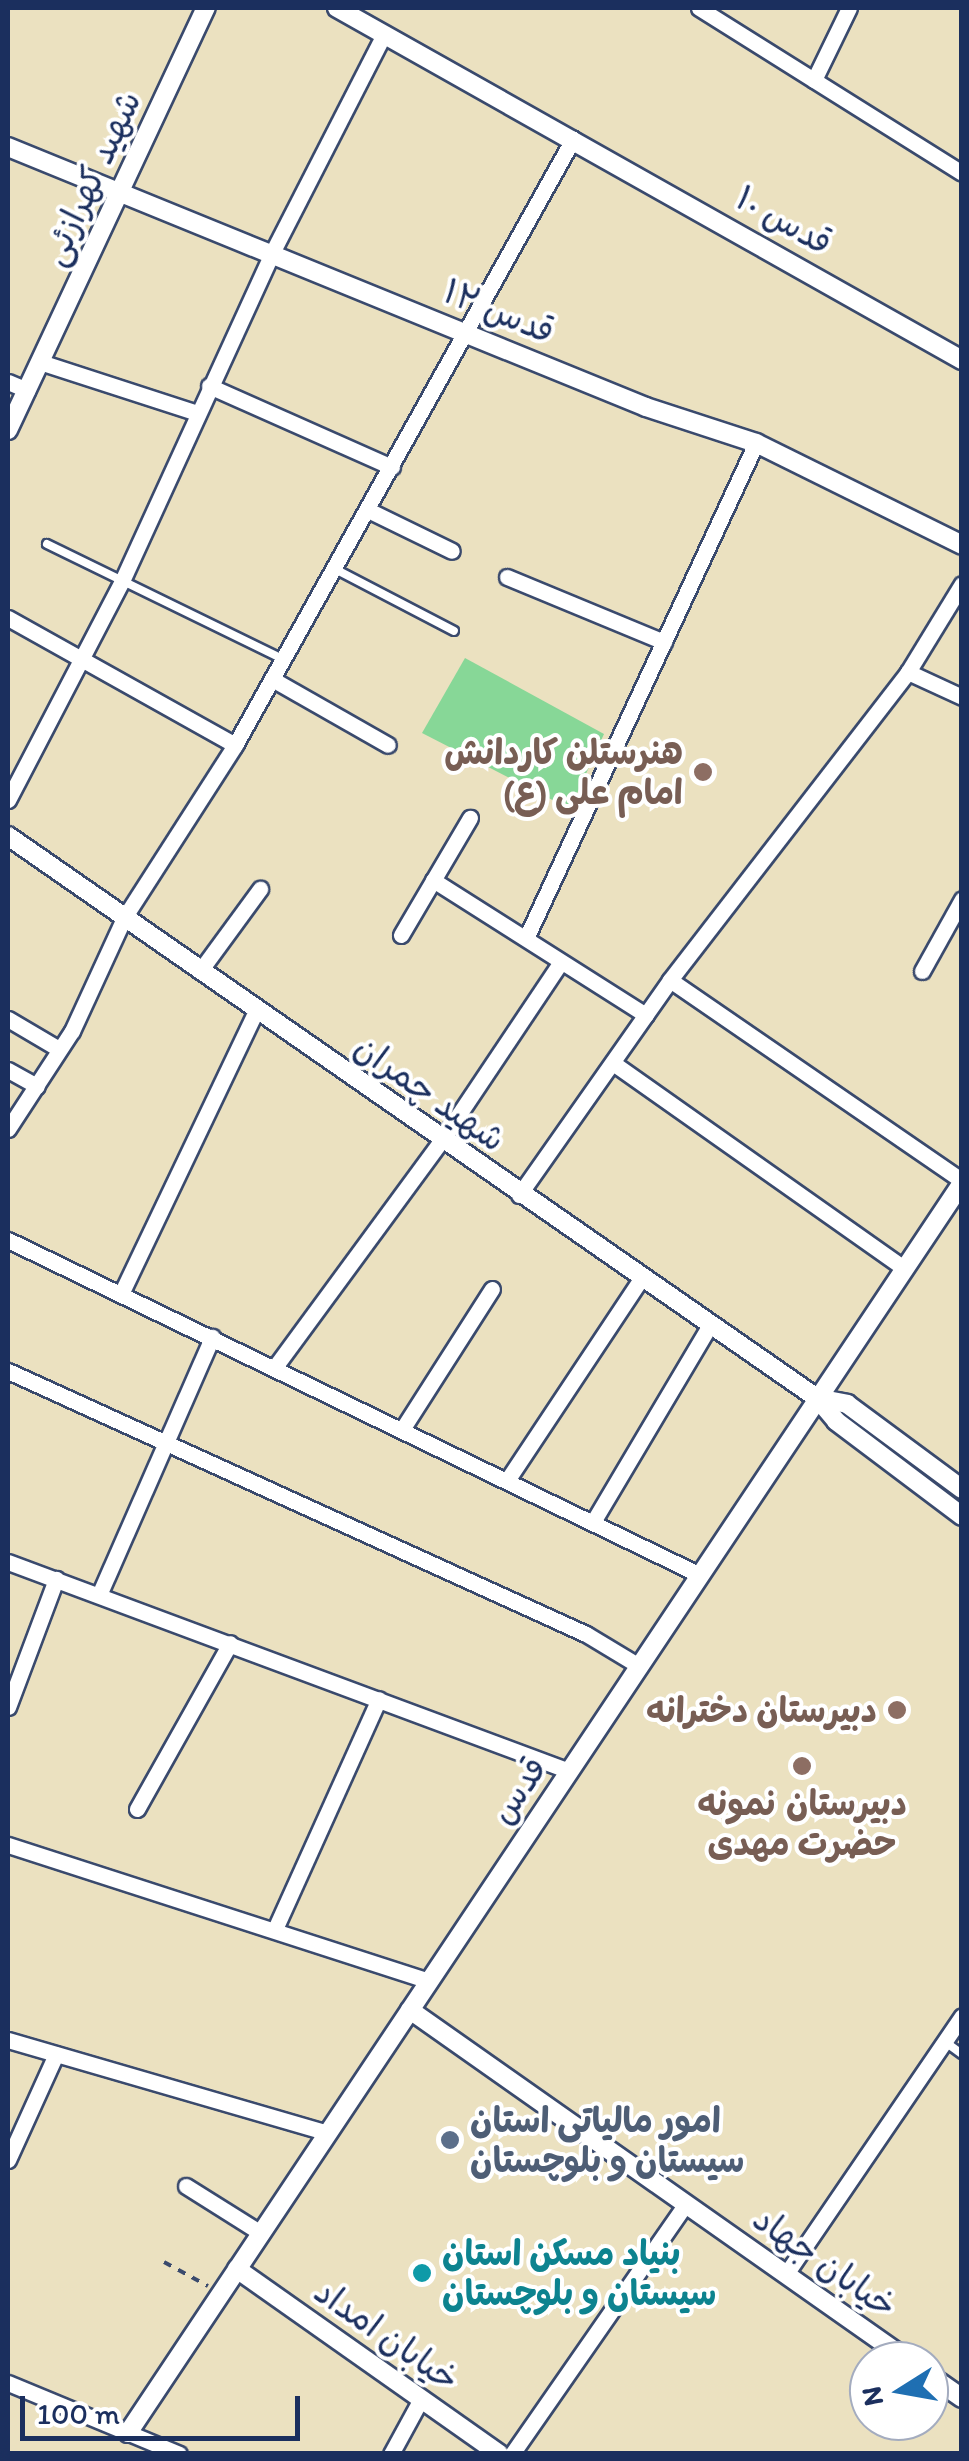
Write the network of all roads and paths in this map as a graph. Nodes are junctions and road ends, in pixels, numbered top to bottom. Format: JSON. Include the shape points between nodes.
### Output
{"nodes":[{"id":1,"x":206,"y":8,"type":"edge"},
{"id":2,"x":337,"y":8,"type":"edge"},
{"id":3,"x":699,"y":8,"type":"edge"},
{"id":4,"x":734,"y":8,"type":"edge"},
{"id":5,"x":848,"y":8,"type":"edge"},
{"id":6,"x":726,"y":24,"type":"junction"},
{"id":7,"x":384,"y":34,"type":"junction"},
{"id":8,"x":814,"y":80,"type":"junction"},
{"id":9,"x":572,"y":139,"type":"junction"},
{"id":10,"x":8,"y":147,"type":"edge"},
{"id":11,"x":962,"y":172,"type":"edge"},
{"id":12,"x":122,"y":191,"type":"junction"},
{"id":13,"x":271,"y":255,"type":"junction"},
{"id":14,"x":470,"y":334,"type":"junction"},
{"id":15,"x":962,"y":360,"type":"edge"},
{"id":16,"x":40,"y":362,"type":"junction"},
{"id":17,"x":8,"y":382,"type":"edge"},
{"id":18,"x":209,"y":386,"type":"junction"},
{"id":19,"x":27,"y":390,"type":"junction"},
{"id":20,"x":197,"y":412,"type":"junction"},
{"id":21,"x":8,"y":430,"type":"edge"},
{"id":22,"x":756,"y":443,"type":"junction"},
{"id":23,"x":392,"y":467,"type":"junction"},
{"id":24,"x":368,"y":510,"type":"junction"},
{"id":25,"x":47,"y":544,"type":"dead end"},
{"id":26,"x":962,"y":545,"type":"edge"},
{"id":27,"x":452,"y":551,"type":"dead end"},
{"id":28,"x":335,"y":569,"type":"junction"},
{"id":29,"x":507,"y":577,"type":"dead end"},
{"id":30,"x":122,"y":582,"type":"junction"},
{"id":31,"x":962,"y":584,"type":"edge"},
{"id":32,"x":8,"y":618,"type":"edge"},
{"id":33,"x":454,"y":631,"type":"dead end"},
{"id":34,"x":664,"y":642,"type":"junction"},
{"id":35,"x":284,"y":660,"type":"junction"},
{"id":36,"x":82,"y":663,"type":"junction"},
{"id":37,"x":908,"y":672,"type":"junction"},
{"id":38,"x":272,"y":679,"type":"junction"},
{"id":39,"x":962,"y":697,"type":"edge"},
{"id":40,"x":235,"y":744,"type":"junction"},
{"id":41,"x":388,"y":744,"type":"dead end"},
{"id":42,"x":8,"y":800,"type":"edge"},
{"id":43,"x":470,"y":818,"type":"dead end"},
{"id":44,"x":8,"y":836,"type":"edge"},
{"id":45,"x":433,"y":880,"type":"junction"},
{"id":46,"x":260,"y":889,"type":"dead end"},
{"id":47,"x":962,"y":899,"type":"edge"},
{"id":48,"x":124,"y":918,"type":"junction"},
{"id":49,"x":400,"y":935,"type":"dead end"},
{"id":50,"x":527,"y":936,"type":"junction"},
{"id":51,"x":560,"y":964,"type":"junction"},
{"id":52,"x":922,"y":970,"type":"dead end"},
{"id":53,"x":200,"y":971,"type":"junction"},
{"id":54,"x":670,"y":980,"type":"junction"},
{"id":55,"x":256,"y":1011,"type":"junction"},
{"id":56,"x":646,"y":1014,"type":"junction"},
{"id":57,"x":8,"y":1020,"type":"edge"},
{"id":58,"x":58,"y":1048,"type":"junction"},
{"id":59,"x":613,"y":1063,"type":"junction"},
{"id":60,"x":8,"y":1070,"type":"edge"},
{"id":61,"x":37,"y":1086,"type":"junction"},
{"id":62,"x":8,"y":1129,"type":"edge"},
{"id":63,"x":442,"y":1140,"type":"junction"},
{"id":64,"x":962,"y":1182,"type":"edge"},
{"id":65,"x":519,"y":1195,"type":"junction"},
{"id":66,"x":8,"y":1240,"type":"edge"},
{"id":67,"x":904,"y":1268,"type":"junction"},
{"id":68,"x":640,"y":1280,"type":"junction"},
{"id":69,"x":492,"y":1288,"type":"dead end"},
{"id":70,"x":121,"y":1294,"type":"junction"},
{"id":71,"x":708,"y":1328,"type":"junction"},
{"id":72,"x":212,"y":1337,"type":"junction"},
{"id":73,"x":276,"y":1367,"type":"junction"},
{"id":74,"x":8,"y":1371,"type":"edge"},
{"id":75,"x":818,"y":1398,"type":"junction"},
{"id":76,"x":402,"y":1428,"type":"junction"},
{"id":77,"x":167,"y":1440,"type":"junction"},
{"id":78,"x":508,"y":1479,"type":"junction"},
{"id":79,"x":962,"y":1489,"type":"edge"},
{"id":80,"x":962,"y":1516,"type":"edge"},
{"id":81,"x":593,"y":1522,"type":"junction"},
{"id":82,"x":8,"y":1562,"type":"edge"},
{"id":83,"x":700,"y":1575,"type":"junction"},
{"id":84,"x":56,"y":1579,"type":"junction"},
{"id":85,"x":99,"y":1595,"type":"junction"},
{"id":86,"x":230,"y":1643,"type":"junction"},
{"id":87,"x":640,"y":1666,"type":"junction"},
{"id":88,"x":379,"y":1698,"type":"junction"},
{"id":89,"x":8,"y":1707,"type":"edge"},
{"id":90,"x":569,"y":1771,"type":"junction"},
{"id":91,"x":138,"y":1809,"type":"dead end"},
{"id":92,"x":8,"y":1845,"type":"edge"},
{"id":93,"x":275,"y":1929,"type":"junction"},
{"id":94,"x":429,"y":1981,"type":"junction"},
{"id":95,"x":410,"y":2010,"type":"junction"},
{"id":96,"x":962,"y":2016,"type":"edge"},
{"id":97,"x":8,"y":2040,"type":"edge"},
{"id":98,"x":944,"y":2041,"type":"junction"},
{"id":99,"x":56,"y":2054,"type":"junction"},
{"id":100,"x":962,"y":2054,"type":"edge"},
{"id":101,"x":8,"y":2116,"type":"edge"},
{"id":102,"x":27,"y":2117,"type":"junction"},
{"id":103,"x":328,"y":2133,"type":"junction"},
{"id":104,"x":8,"y":2160,"type":"edge"},
{"id":105,"x":186,"y":2186,"type":"dead end"},
{"id":106,"x":686,"y":2204,"type":"junction"},
{"id":107,"x":262,"y":2232,"type":"junction"},
{"id":108,"x":164,"y":2262,"type":"dead end"},
{"id":109,"x":237,"y":2269,"type":"junction"},
{"id":110,"x":786,"y":2274,"type":"junction"},
{"id":111,"x":221,"y":2292,"type":"junction"},
{"id":112,"x":881,"y":2341,"type":"edge"},
{"id":113,"x":8,"y":2383,"type":"edge"},
{"id":114,"x":421,"y":2398,"type":"junction"},
{"id":115,"x":128,"y":2432,"type":"junction"},
{"id":116,"x":179,"y":2454,"type":"edge"},
{"id":117,"x":390,"y":2454,"type":"edge"},
{"id":118,"x":499,"y":2454,"type":"edge"},
{"id":119,"x":512,"y":2454,"type":"edge"}],
"edges":[{"from":1,"to":12,"type":"street","name":"شهید کهرازئی"},
{"from":2,"to":7,"type":"street","name":"قدس ۱۰"},
{"from":3,"to":6,"type":"street"},
{"from":4,"to":6,"type":"street"},
{"from":5,"to":8,"type":"street"},
{"from":6,"to":8,"type":"street"},
{"from":7,"to":9,"type":"street","name":"قدس ۱۰"},
{"from":7,"to":13,"type":"street"},
{"from":8,"to":11,"type":"street"},
{"from":9,"to":14,"type":"street"},
{"from":9,"to":15,"type":"street","name":"قدس ۱۰"},
{"from":10,"to":12,"type":"street","name":"قدس ۱۲"},
{"from":12,"to":13,"type":"street","name":"قدس ۱۲"},
{"from":12,"to":16,"type":"street","name":"شهید کهرازئی"},
{"from":13,"to":14,"type":"street","name":"قدس ۱۲"},
{"from":13,"to":18,"type":"street"},
{"from":14,"to":22,"type":"street","name":"قدس ۱۲","via":[[646,407]]},
{"from":14,"to":23,"type":"street"},
{"from":16,"to":19,"type":"street","name":"شهید کهرازئی"},
{"from":16,"to":20,"type":"street"},
{"from":17,"to":19,"type":"street"},
{"from":18,"to":20,"type":"street"},
{"from":18,"to":23,"type":"street"},
{"from":19,"to":21,"type":"street","name":"شهید کهرازئی"},
{"from":20,"to":30,"type":"street"},
{"from":22,"to":26,"type":"street","name":"قدس ۱۲"},
{"from":22,"to":34,"type":"street"},
{"from":23,"to":24,"type":"street"},
{"from":24,"to":27,"type":"street"},
{"from":24,"to":28,"type":"street"},
{"from":25,"to":30,"type":"lane"},
{"from":28,"to":33,"type":"lane"},
{"from":28,"to":35,"type":"street"},
{"from":29,"to":34,"type":"street"},
{"from":30,"to":35,"type":"lane"},
{"from":30,"to":36,"type":"street"},
{"from":31,"to":37,"type":"street"},
{"from":32,"to":36,"type":"street"},
{"from":34,"to":50,"type":"street"},
{"from":35,"to":38,"type":"street"},
{"from":36,"to":40,"type":"street"},
{"from":36,"to":42,"type":"street"},
{"from":37,"to":39,"type":"street"},
{"from":37,"to":54,"type":"street"},
{"from":38,"to":40,"type":"street"},
{"from":38,"to":41,"type":"street"},
{"from":40,"to":48,"type":"street"},
{"from":43,"to":45,"type":"street"},
{"from":44,"to":48,"type":"street","name":"شهید چمران"},
{"from":45,"to":49,"type":"street"},
{"from":45,"to":50,"type":"street"},
{"from":46,"to":53,"type":"street"},
{"from":47,"to":52,"type":"street"},
{"from":48,"to":53,"type":"street","name":"شهید چمران"},
{"from":48,"to":58,"type":"street"},
{"from":50,"to":51,"type":"street"},
{"from":51,"to":56,"type":"street"},
{"from":51,"to":63,"type":"street"},
{"from":53,"to":55,"type":"street","name":"شهید چمران"},
{"from":54,"to":56,"type":"street"},
{"from":54,"to":64,"type":"street"},
{"from":55,"to":63,"type":"street","name":"شهید چمران"},
{"from":55,"to":70,"type":"street"},
{"from":56,"to":59,"type":"street"},
{"from":57,"to":58,"type":"street"},
{"from":58,"to":61,"type":"street"},
{"from":59,"to":65,"type":"street"},
{"from":59,"to":67,"type":"street"},
{"from":60,"to":61,"type":"street"},
{"from":61,"to":62,"type":"street"},
{"from":63,"to":65,"type":"street","name":"شهید چمران"},
{"from":63,"to":73,"type":"street"},
{"from":64,"to":67,"type":"street","name":"قدس"},
{"from":65,"to":68,"type":"street","name":"شهید چمران"},
{"from":66,"to":70,"type":"street"},
{"from":67,"to":75,"type":"street","name":"قدس"},
{"from":68,"to":71,"type":"street","name":"شهید چمران"},
{"from":68,"to":78,"type":"street"},
{"from":69,"to":76,"type":"street"},
{"from":70,"to":72,"type":"street"},
{"from":71,"to":75,"type":"street","name":"شهید چمران"},
{"from":71,"to":81,"type":"street"},
{"from":72,"to":73,"type":"street"},
{"from":72,"to":77,"type":"street"},
{"from":73,"to":76,"type":"street"},
{"from":74,"to":77,"type":"street"},
{"from":75,"to":79,"type":"street","name":"شهید چمران","via":[[847,1404]]},
{"from":75,"to":80,"type":"street","name":"شهید چمران","via":[[836,1421]]},
{"from":75,"to":83,"type":"street","name":"قدس"},
{"from":76,"to":78,"type":"street"},
{"from":77,"to":85,"type":"street"},
{"from":77,"to":87,"type":"street","via":[[586,1634]]},
{"from":78,"to":81,"type":"street"},
{"from":81,"to":83,"type":"street"},
{"from":82,"to":84,"type":"street"},
{"from":83,"to":87,"type":"street","name":"قدس"},
{"from":84,"to":85,"type":"street"},
{"from":84,"to":89,"type":"street"},
{"from":85,"to":86,"type":"street"},
{"from":86,"to":88,"type":"street"},
{"from":86,"to":91,"type":"street"},
{"from":87,"to":90,"type":"street","name":"قدس"},
{"from":88,"to":90,"type":"street"},
{"from":88,"to":93,"type":"street"},
{"from":90,"to":94,"type":"street","name":"قدس"},
{"from":92,"to":93,"type":"street"},
{"from":93,"to":94,"type":"street"},
{"from":94,"to":95,"type":"street","name":"قدس"},
{"from":95,"to":103,"type":"street","name":"قدس"},
{"from":95,"to":106,"type":"street","name":"خیابان جهاد"},
{"from":96,"to":98,"type":"street"},
{"from":97,"to":99,"type":"street"},
{"from":98,"to":100,"type":"lane"},
{"from":98,"to":110,"type":"street"},
{"from":99,"to":102,"type":"street"},
{"from":99,"to":103,"type":"street"},
{"from":101,"to":102,"type":"street"},
{"from":102,"to":104,"type":"street"},
{"from":103,"to":107,"type":"street","name":"قدس"},
{"from":105,"to":107,"type":"street"},
{"from":106,"to":110,"type":"street","name":"خیابان جهاد"},
{"from":106,"to":119,"type":"street"},
{"from":107,"to":109,"type":"street","name":"قدس"},
{"from":108,"to":111,"type":"path"},
{"from":109,"to":111,"type":"street","name":"قدس"},
{"from":109,"to":114,"type":"street","name":"خیابان امداد"},
{"from":110,"to":112,"type":"street","name":"خیابان جهاد"},
{"from":111,"to":115,"type":"street","name":"قدس"},
{"from":113,"to":115,"type":"street"},
{"from":114,"to":117,"type":"street"},
{"from":114,"to":118,"type":"street","name":"خیابان امداد"},
{"from":115,"to":116,"type":"street"}]}
